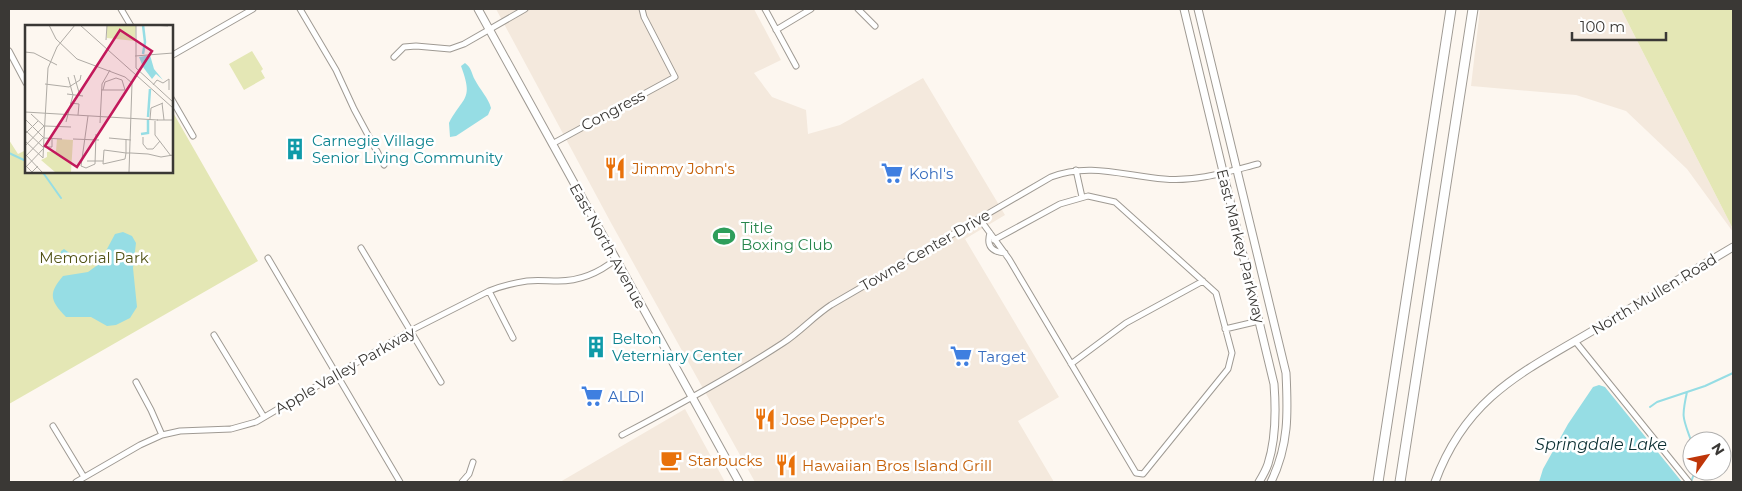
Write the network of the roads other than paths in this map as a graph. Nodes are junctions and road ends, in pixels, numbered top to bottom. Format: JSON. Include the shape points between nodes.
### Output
{"nodes":[{"id":1,"x":120,"y":9,"type":"edge"},
{"id":2,"x":253,"y":9,"type":"edge"},
{"id":3,"x":300,"y":9,"type":"edge"},
{"id":4,"x":478,"y":9,"type":"edge"},
{"id":5,"x":525,"y":9,"type":"edge"},
{"id":6,"x":642,"y":9,"type":"edge"},
{"id":7,"x":765,"y":9,"type":"edge"},
{"id":8,"x":811,"y":9,"type":"edge"},
{"id":9,"x":858,"y":9,"type":"edge"},
{"id":10,"x":1184,"y":9,"type":"edge"},
{"id":11,"x":1198,"y":9,"type":"edge"},
{"id":12,"x":1451,"y":9,"type":"edge"},
{"id":13,"x":1473,"y":9,"type":"edge"},
{"id":14,"x":130,"y":25,"type":"edge"},
{"id":15,"x":875,"y":26,"type":"dead end"},
{"id":16,"x":489,"y":29,"type":"junction"},
{"id":17,"x":776,"y":30,"type":"junction"},
{"id":18,"x":9,"y":51,"type":"edge"},
{"id":19,"x":172,"y":55,"type":"edge"},
{"id":20,"x":394,"y":57,"type":"dead end"},
{"id":21,"x":796,"y":66,"type":"dead end"},
{"id":22,"x":25,"y":81,"type":"edge"},
{"id":23,"x":172,"y":100,"type":"edge"},
{"id":24,"x":192,"y":136,"type":"dead end"},
{"id":25,"x":552,"y":144,"type":"junction"},
{"id":26,"x":1258,"y":164,"type":"dead end"},
{"id":27,"x":384,"y":165,"type":"dead end"},
{"id":28,"x":1076,"y":170,"type":"junction"},
{"id":29,"x":1237,"y":170,"type":"junction"},
{"id":30,"x":1224,"y":173,"type":"junction"},
{"id":31,"x":1082,"y":198,"type":"junction"},
{"id":32,"x":980,"y":218,"type":"junction"},
{"id":33,"x":990,"y":233,"type":"junction"},
{"id":34,"x":994,"y":240,"type":"junction"},
{"id":35,"x":1733,"y":247,"type":"edge"},
{"id":36,"x":361,"y":248,"type":"dead end"},
{"id":37,"x":1005,"y":253,"type":"junction"},
{"id":38,"x":268,"y":258,"type":"dead end"},
{"id":39,"x":616,"y":259,"type":"junction"},
{"id":40,"x":1202,"y":281,"type":"junction"},
{"id":41,"x":489,"y":291,"type":"junction"},
{"id":42,"x":1259,"y":321,"type":"junction"},
{"id":43,"x":1225,"y":329,"type":"junction"},
{"id":44,"x":410,"y":332,"type":"junction"},
{"id":45,"x":214,"y":335,"type":"dead end"},
{"id":46,"x":512,"y":338,"type":"dead end"},
{"id":47,"x":1575,"y":341,"type":"junction"},
{"id":48,"x":1071,"y":364,"type":"junction"},
{"id":49,"x":337,"y":374,"type":"junction"},
{"id":50,"x":136,"y":382,"type":"dead end"},
{"id":51,"x":440,"y":382,"type":"dead end"},
{"id":52,"x":692,"y":398,"type":"junction"},
{"id":53,"x":264,"y":417,"type":"junction"},
{"id":54,"x":53,"y":426,"type":"dead end"},
{"id":55,"x":162,"y":435,"type":"junction"},
{"id":56,"x":622,"y":435,"type":"dead end"},
{"id":57,"x":473,"y":462,"type":"dead end"},
{"id":58,"x":84,"y":478,"type":"junction"},
{"id":59,"x":76,"y":482,"type":"edge"},
{"id":60,"x":400,"y":482,"type":"edge"},
{"id":61,"x":462,"y":482,"type":"edge"},
{"id":62,"x":739,"y":482,"type":"edge"},
{"id":63,"x":1259,"y":482,"type":"edge"},
{"id":64,"x":1271,"y":482,"type":"edge"},
{"id":65,"x":1378,"y":482,"type":"edge"},
{"id":66,"x":1400,"y":482,"type":"edge"},
{"id":67,"x":1435,"y":482,"type":"edge"},
{"id":68,"x":1689,"y":482,"type":"edge"}],
"edges":[{"from":1,"to":14,"type":"street"},
{"from":2,"to":19,"type":"street"},
{"from":3,"to":27,"type":"street","via":[[336,70]]},
{"from":4,"to":16,"type":"street","name":"East North Avenue"},
{"from":5,"to":16,"type":"street"},
{"from":6,"to":25,"type":"street","name":"Congress","via":[[675,77]]},
{"from":7,"to":17,"type":"street"},
{"from":8,"to":17,"type":"street"},
{"from":9,"to":15,"type":"street"},
{"from":10,"to":30,"type":"street","name":"East Markey Parkway"},
{"from":11,"to":29,"type":"street","name":"East Markey Parkway"},
{"from":12,"to":65,"type":"highway"},
{"from":13,"to":66,"type":"highway"},
{"from":16,"to":20,"type":"street","via":[[450,49],[404,47]]},
{"from":16,"to":25,"type":"street","name":"East North Avenue"},
{"from":17,"to":21,"type":"street"},
{"from":18,"to":22,"type":"street"},
{"from":23,"to":24,"type":"street"},
{"from":25,"to":39,"type":"street","name":"East North Avenue"},
{"from":26,"to":29,"type":"street","name":"Towne Center Drive"},
{"from":28,"to":30,"type":"street","name":"Towne Center Drive","via":[[1109,170],[1165,179]]},
{"from":28,"to":31,"type":"street"},
{"from":28,"to":32,"type":"street","name":"Towne Center Drive","via":[[1051,177]]},
{"from":29,"to":30,"type":"street","name":"Towne Center Drive"},
{"from":29,"to":64,"type":"street","name":"East Markey Parkway","via":[[1286,373],[1286,434]]},
{"from":30,"to":42,"type":"street","name":"East Markey Parkway"},
{"from":31,"to":34,"type":"street","via":[[1060,204]]},
{"from":31,"to":40,"type":"street","via":[[1088,196],[1115,202]]},
{"from":32,"to":33,"type":"street"},
{"from":32,"to":52,"type":"street","name":"Towne Center Drive","via":[[818,313],[784,342]]},
{"from":33,"to":34,"type":"street"},
{"from":33,"to":37,"type":"street","via":[[989,246],[993,251]]},
{"from":34,"to":37,"type":"street"},
{"from":35,"to":47,"type":"street","name":"North Mullen Road"},
{"from":36,"to":44,"type":"street"},
{"from":37,"to":48,"type":"street"},
{"from":38,"to":49,"type":"street"},
{"from":39,"to":41,"type":"street","name":"Apple Valley Parkway","via":[[578,279],[528,281]]},
{"from":39,"to":52,"type":"street","name":"East North Avenue"},
{"from":40,"to":43,"type":"street","via":[[1216,293]]},
{"from":40,"to":48,"type":"street","via":[[1126,323]]},
{"from":41,"to":44,"type":"street","name":"Apple Valley Parkway"},
{"from":41,"to":46,"type":"street"},
{"from":42,"to":43,"type":"street"},
{"from":42,"to":63,"type":"street","name":"East Markey Parkway","via":[[1274,384],[1276,411],[1268,465]]},
{"from":43,"to":48,"type":"street","via":[[1232,353],[1228,368],[1142,474],[1136,473]]},
{"from":44,"to":49,"type":"street","name":"Apple Valley Parkway"},
{"from":44,"to":51,"type":"street"},
{"from":45,"to":53,"type":"street"},
{"from":47,"to":67,"type":"street","name":"North Mullen Road","via":[[1538,361],[1478,409],[1456,437]]},
{"from":47,"to":68,"type":"street"},
{"from":49,"to":53,"type":"street","name":"Apple Valley Parkway"},
{"from":49,"to":60,"type":"street"},
{"from":50,"to":55,"type":"street"},
{"from":52,"to":56,"type":"street","name":"Towne Center Drive"},
{"from":52,"to":62,"type":"street","name":"East North Avenue"},
{"from":53,"to":55,"type":"street","name":"Apple Valley Parkway","via":[[231,430],[180,431]]},
{"from":54,"to":58,"type":"street"},
{"from":55,"to":58,"type":"street","name":"Apple Valley Parkway"},
{"from":57,"to":61,"type":"street"},
{"from":58,"to":59,"type":"street","name":"Apple Valley Parkway"}]}
